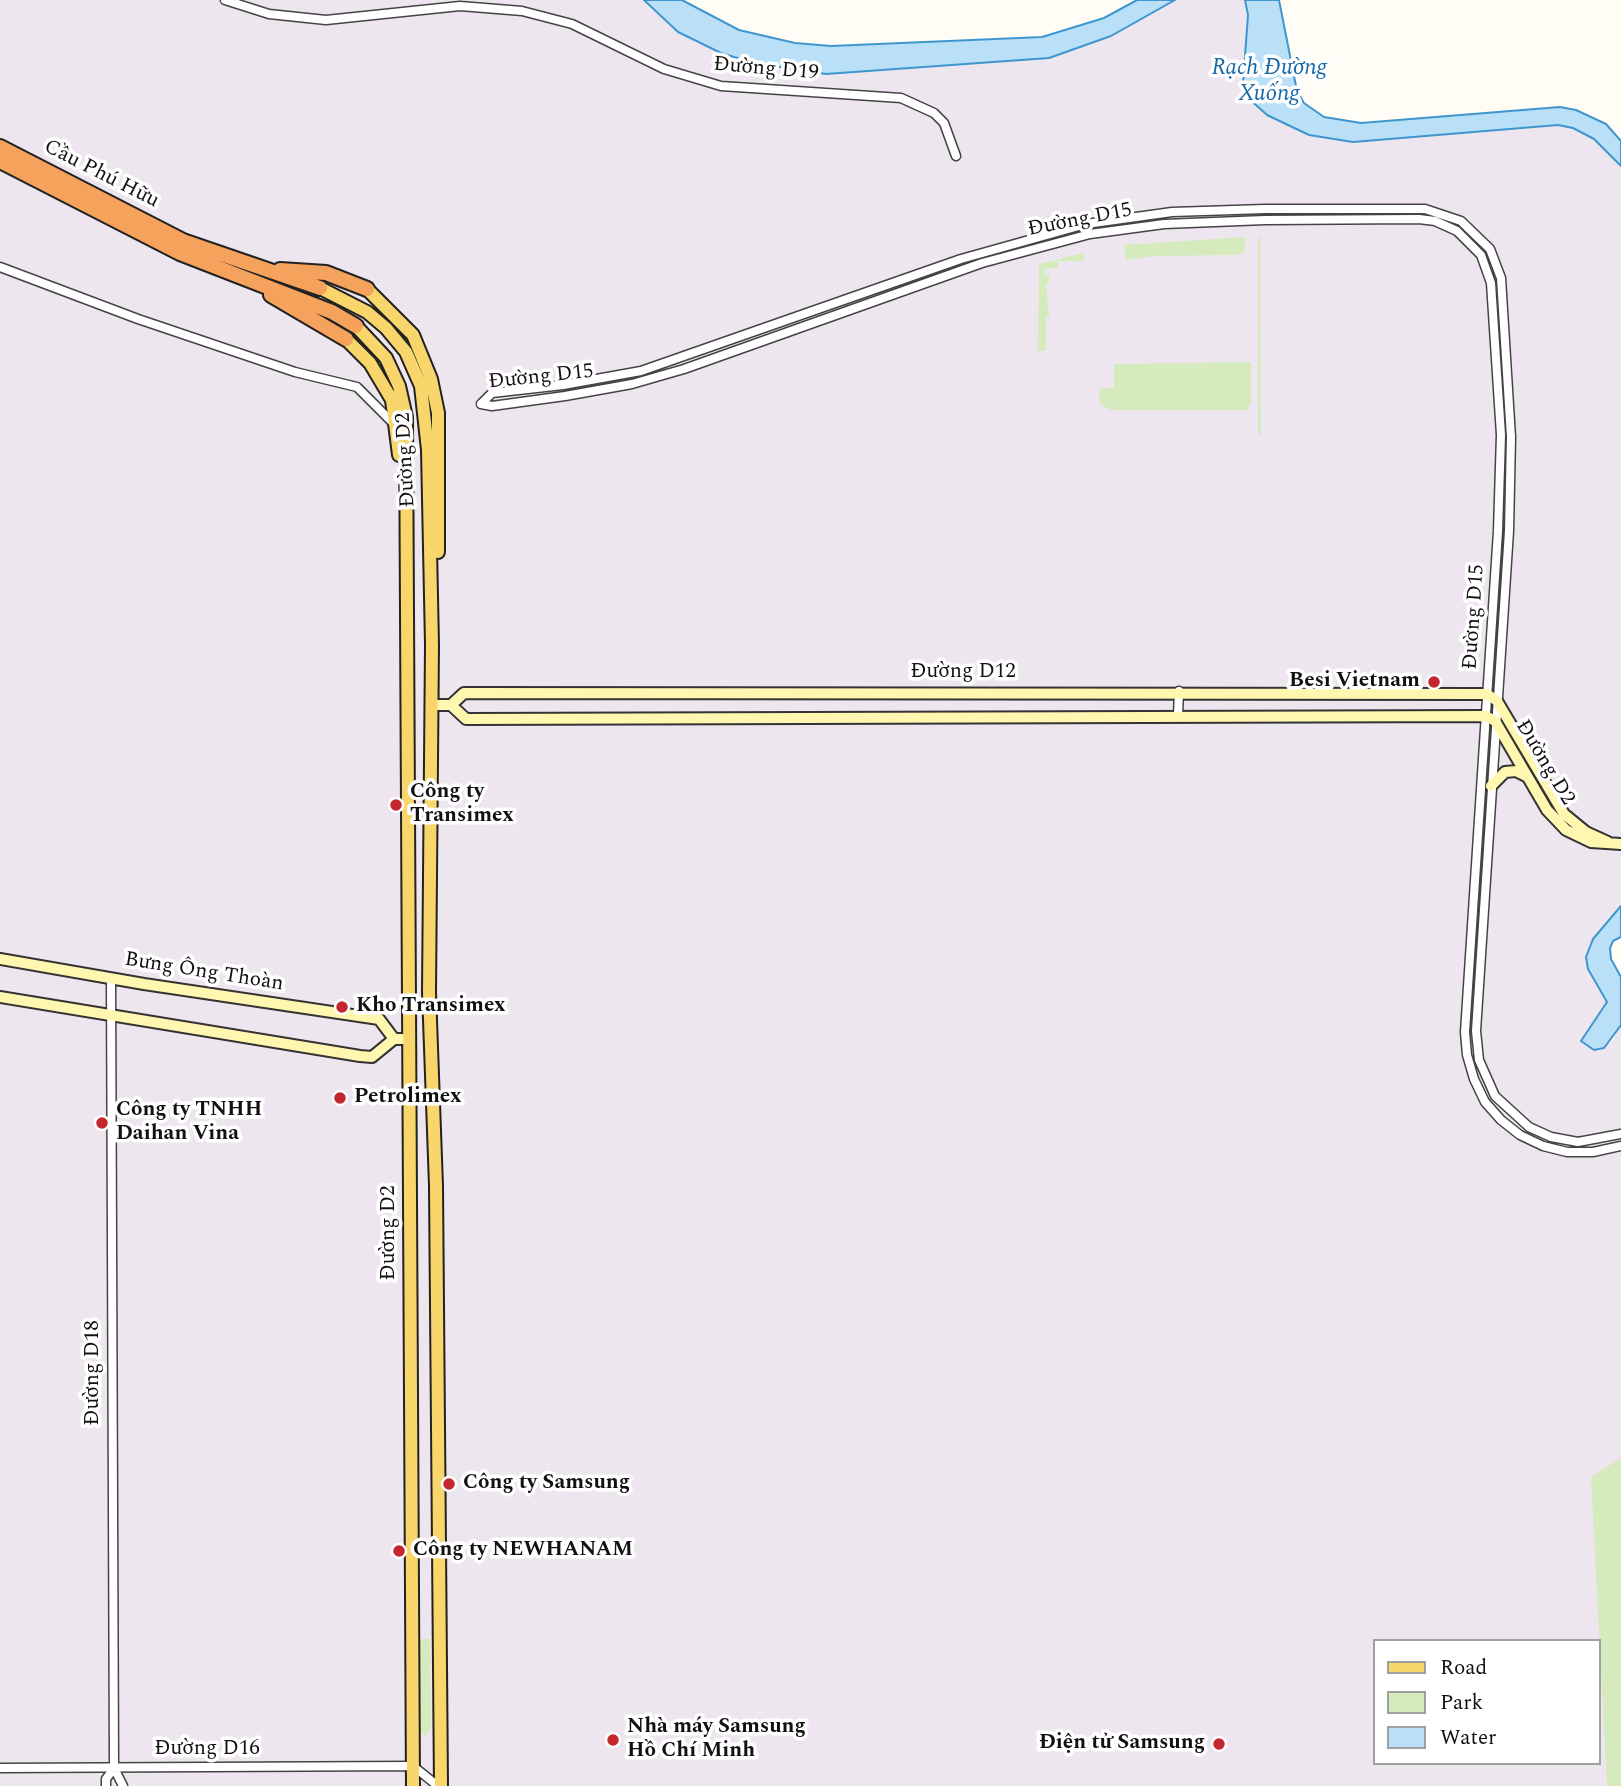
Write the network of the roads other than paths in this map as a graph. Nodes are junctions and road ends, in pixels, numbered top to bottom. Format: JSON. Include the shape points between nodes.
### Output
{"nodes":[{"id":1,"x":225,"y":0,"type":"edge"},
{"id":2,"x":0,"y":147,"type":"edge"},
{"id":3,"x":956,"y":156,"type":"dead end"},
{"id":4,"x":0,"y":161,"type":"edge"},
{"id":5,"x":181,"y":247,"type":"junction"},
{"id":6,"x":0,"y":267,"type":"edge"},
{"id":7,"x":254,"y":275,"type":"junction"},
{"id":8,"x":320,"y":288,"type":"joint"},
{"id":9,"x":367,"y":289,"type":"joint"},
{"id":10,"x":356,"y":326,"type":"joint"},
{"id":11,"x":346,"y":339,"type":"joint"},
{"id":12,"x":397,"y":426,"type":"junction"},
{"id":13,"x":407,"y":635,"type":"junction"},
{"id":14,"x":401,"y":649,"type":"junction"},
{"id":15,"x":409,"y":679,"type":"junction"},
{"id":16,"x":432,"y":680,"type":"junction"},
{"id":17,"x":1179,"y":691,"type":"junction"},
{"id":18,"x":1492,"y":698,"type":"junction"},
{"id":19,"x":405,"y":704,"type":"junction"},
{"id":20,"x":432,"y":705,"type":"junction"},
{"id":21,"x":451,"y":705,"type":"junction"},
{"id":22,"x":1178,"y":715,"type":"junction"},
{"id":23,"x":1490,"y":718,"type":"junction"},
{"id":24,"x":1531,"y":781,"type":"junction"},
{"id":25,"x":1491,"y":786,"type":"junction"},
{"id":26,"x":1608,"y":842,"type":"junction"},
{"id":27,"x":1621,"y":844,"type":"edge"},
{"id":28,"x":0,"y":959,"type":"edge"},
{"id":29,"x":111,"y":979,"type":"junction"},
{"id":30,"x":0,"y":997,"type":"edge"},
{"id":31,"x":110,"y":1016,"type":"junction"},
{"id":32,"x":394,"y":1039,"type":"junction"},
{"id":33,"x":409,"y":1039,"type":"junction"},
{"id":34,"x":430,"y":1040,"type":"junction"},
{"id":35,"x":1621,"y":1134,"type":"edge"},
{"id":36,"x":1621,"y":1146,"type":"edge"},
{"id":37,"x":413,"y":1766,"type":"junction"},
{"id":38,"x":0,"y":1768,"type":"edge"},
{"id":39,"x":114,"y":1768,"type":"junction"},
{"id":40,"x":106,"y":1786,"type":"edge"},
{"id":41,"x":123,"y":1786,"type":"edge"},
{"id":42,"x":413,"y":1786,"type":"edge"},
{"id":43,"x":439,"y":1786,"type":"edge"}],
"edges":[{"from":1,"to":3,"type":"street","name":"Đường D19","via":[[269,14],[326,20],[460,6],[522,11],[572,24],[664,69],[721,86],[901,98],[934,113],[944,123]]},
{"from":2,"to":5,"type":"highway","name":"Cầu Phú Hữu"},
{"from":4,"to":5,"type":"highway","name":"Cầu Phú Hữu"},
{"from":5,"to":7,"type":"highway"},
{"from":6,"to":12,"type":"street","via":[[138,320],[295,372],[356,387]]},
{"from":7,"to":8,"type":"highway"},
{"from":7,"to":9,"type":"highway","via":[[326,273]]},
{"from":7,"to":10,"type":"highway"},
{"from":7,"to":11,"type":"highway","via":[[275,298]]},
{"from":8,"to":16,"type":"main road","name":"Đường D2","via":[[367,312],[386,328],[406,352],[421,386],[428,450]]},
{"from":9,"to":16,"type":"main road","name":"Đường D2","via":[[413,335],[426,359],[438,413],[438,656]]},
{"from":10,"to":13,"type":"main road","name":"Đường D2","via":[[386,358],[406,417]]},
{"from":11,"to":12,"type":"main road","name":"Đường D2","via":[[383,381]]},
{"from":12,"to":14,"type":"main road","name":"Đường D2"},
{"from":13,"to":14,"type":"main road","name":"Đường D2"},
{"from":13,"to":15,"type":"main road","name":"Đường D2"},
{"from":14,"to":15,"type":"main road","name":"Đường D2"},
{"from":15,"to":19,"type":"main road","name":"Đường D2"},
{"from":16,"to":20,"type":"main road","name":"Đường D2"},
{"from":17,"to":18,"type":"street","name":"Đường D12"},
{"from":17,"to":21,"type":"street","name":"Đường D12","via":[[464,693]]},
{"from":17,"to":22,"type":"street"},
{"from":18,"to":18,"type":"street","name":"Đường D15","via":[[1511,460],[1503,286],[1496,259],[1484,240],[1461,220],[1444,213],[1415,208],[1211,210],[1086,224],[961,259],[641,371],[492,393],[481,404],[632,384],[982,263],[1090,234],[1202,221],[1435,221],[1471,242],[1486,264],[1491,283],[1501,475]]},
{"from":18,"to":23,"type":"street","name":"Đường D15"},
{"from":18,"to":26,"type":"street","name":"Đường D2","via":[[1558,806],[1578,827]]},
{"from":19,"to":20,"type":"main road"},
{"from":19,"to":33,"type":"main road","name":"Đường D2"},
{"from":20,"to":21,"type":"street","name":"Đường D12"},
{"from":20,"to":34,"type":"main road","name":"Đường D2"},
{"from":21,"to":22,"type":"street","name":"Đường D12","via":[[466,719]]},
{"from":22,"to":23,"type":"street","name":"Đường D12"},
{"from":23,"to":24,"type":"street","name":"Đường D2"},
{"from":23,"to":25,"type":"street","name":"Đường D15"},
{"from":23,"to":36,"type":"street","name":"Đường D15","via":[[1465,1031],[1469,1067],[1493,1112],[1532,1141],[1580,1153]]},
{"from":24,"to":25,"type":"street","via":[[1513,770],[1502,773]]},
{"from":24,"to":26,"type":"street","name":"Đường D2","via":[[1547,810],[1566,830],[1581,839]]},
{"from":25,"to":35,"type":"street","name":"Đường D15","via":[[1476,1031],[1483,1073],[1494,1096],[1509,1112],[1540,1133],[1578,1142]]},
{"from":26,"to":27,"type":"street","name":"Đường D2"},
{"from":28,"to":29,"type":"street","name":"Bưng Ông Thoàn"},
{"from":29,"to":31,"type":"street","name":"Đường D18"},
{"from":29,"to":32,"type":"street","name":"Bưng Ông Thoàn","via":[[379,1019]]},
{"from":30,"to":31,"type":"street"},
{"from":31,"to":32,"type":"street","via":[[372,1057]]},
{"from":31,"to":39,"type":"street","name":"Đường D18"},
{"from":32,"to":33,"type":"street"},
{"from":33,"to":34,"type":"main road"},
{"from":33,"to":37,"type":"main road","name":"Đường D2"},
{"from":34,"to":43,"type":"main road","name":"Đường D2","via":[[433,1110],[439,1118],[440,1135],[435,1163]]},
{"from":37,"to":39,"type":"street","name":"Đường D16"},
{"from":37,"to":42,"type":"main road","name":"Đường D2"},
{"from":37,"to":43,"type":"street"},
{"from":38,"to":39,"type":"street","name":"Đường D16"},
{"from":39,"to":40,"type":"street","name":"Đường D18"},
{"from":39,"to":41,"type":"street","name":"Đường D18"}]}
